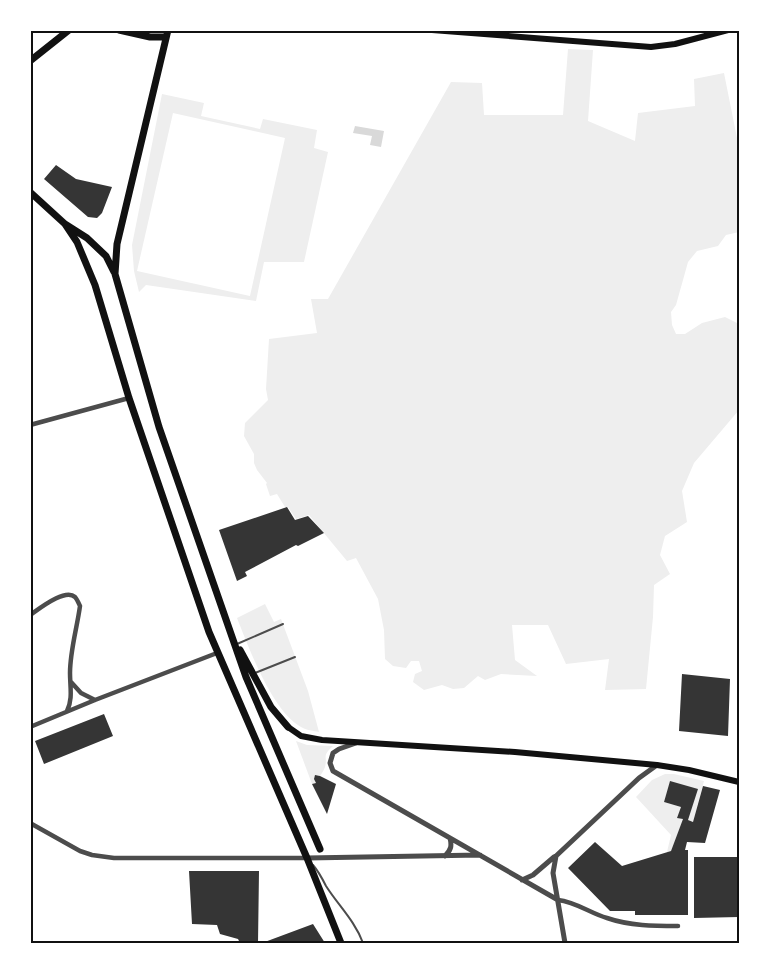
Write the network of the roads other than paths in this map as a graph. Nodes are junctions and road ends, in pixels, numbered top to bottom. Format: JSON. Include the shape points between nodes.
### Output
{"nodes":[{"id":1,"x":69,"y":30,"type":"edge"},
{"id":2,"x":119,"y":30,"type":"edge"},
{"id":3,"x":432,"y":30,"type":"edge"},
{"id":4,"x":728,"y":30,"type":"edge"},
{"id":5,"x":167,"y":34,"type":"edge"},
{"id":6,"x":30,"y":61,"type":"edge"},
{"id":7,"x":30,"y":192,"type":"edge"},
{"id":8,"x":65,"y":224,"type":"junction"},
{"id":9,"x":115,"y":273,"type":"junction"},
{"id":10,"x":129,"y":398,"type":"junction"},
{"id":11,"x":30,"y":425,"type":"edge"},
{"id":12,"x":30,"y":615,"type":"edge"},
{"id":13,"x":226,"y":621,"type":"junction"},
{"id":14,"x":283,"y":624,"type":"dead end"},
{"id":15,"x":237,"y":644,"type":"junction"},
{"id":16,"x":217,"y":652,"type":"junction"},
{"id":17,"x":296,"y":657,"type":"dead end"},
{"id":18,"x":253,"y":674,"type":"junction"},
{"id":19,"x":71,"y":682,"type":"junction"},
{"id":20,"x":95,"y":700,"type":"junction"},
{"id":21,"x":67,"y":711,"type":"junction"},
{"id":22,"x":30,"y":727,"type":"edge"},
{"id":23,"x":288,"y":727,"type":"joint"},
{"id":24,"x":356,"y":743,"type":"junction"},
{"id":25,"x":657,"y":765,"type":"junction"},
{"id":26,"x":739,"y":783,"type":"edge"},
{"id":27,"x":30,"y":823,"type":"edge"},
{"id":28,"x":450,"y":838,"type":"junction"},
{"id":29,"x":320,"y":849,"type":"dead end"},
{"id":30,"x":481,"y":855,"type":"junction"},
{"id":31,"x":445,"y":856,"type":"junction"},
{"id":32,"x":556,"y":856,"type":"junction"},
{"id":33,"x":307,"y":858,"type":"junction"},
{"id":34,"x":522,"y":880,"type":"junction"},
{"id":35,"x":558,"y":900,"type":"junction"},
{"id":36,"x":678,"y":926,"type":"dead end"},
{"id":37,"x":341,"y":943,"type":"edge"},
{"id":38,"x":363,"y":943,"type":"edge"},
{"id":39,"x":565,"y":943,"type":"edge"}],
"edges":[{"from":1,"to":6,"type":"main road"},
{"from":2,"to":5,"type":"main road","via":[[150,37]]},
{"from":3,"to":4,"type":"main road","via":[[651,47]]},
{"from":5,"to":9,"type":"main road","via":[[117,244]]},
{"from":7,"to":8,"type":"main road"},
{"from":8,"to":9,"type":"main road","via":[[106,256]]},
{"from":8,"to":10,"type":"main road","via":[[77,242],[94,285]]},
{"from":9,"to":13,"type":"main road","via":[[159,427]]},
{"from":10,"to":11,"type":"street"},
{"from":10,"to":16,"type":"main road"},
{"from":12,"to":19,"type":"street","via":[[61,596],[77,600],[80,606]]},
{"from":13,"to":15,"type":"main road"},
{"from":13,"to":29,"type":"main road"},
{"from":14,"to":15,"type":"lane"},
{"from":15,"to":18,"type":"main road"},
{"from":16,"to":20,"type":"street"},
{"from":16,"to":33,"type":"main road"},
{"from":17,"to":18,"type":"lane"},
{"from":18,"to":23,"type":"main road","via":[[271,707]]},
{"from":19,"to":20,"type":"street"},
{"from":19,"to":21,"type":"street"},
{"from":20,"to":21,"type":"street"},
{"from":21,"to":22,"type":"street"},
{"from":23,"to":24,"type":"main road","via":[[301,736],[322,741]]},
{"from":24,"to":25,"type":"main road"},
{"from":24,"to":28,"type":"street","via":[[333,753],[333,771]]},
{"from":25,"to":26,"type":"main road"},
{"from":25,"to":32,"type":"street"},
{"from":27,"to":33,"type":"street","via":[[80,851],[114,858]]},
{"from":28,"to":30,"type":"street"},
{"from":28,"to":31,"type":"street","via":[[452,845]]},
{"from":30,"to":31,"type":"street"},
{"from":30,"to":34,"type":"street"},
{"from":31,"to":33,"type":"street"},
{"from":32,"to":34,"type":"street"},
{"from":32,"to":35,"type":"street","via":[[553,873]]},
{"from":33,"to":37,"type":"main road"},
{"from":33,"to":38,"type":"lane","via":[[320,872]]},
{"from":34,"to":35,"type":"street"},
{"from":35,"to":36,"type":"street","via":[[623,923]]},
{"from":35,"to":39,"type":"street"}]}
